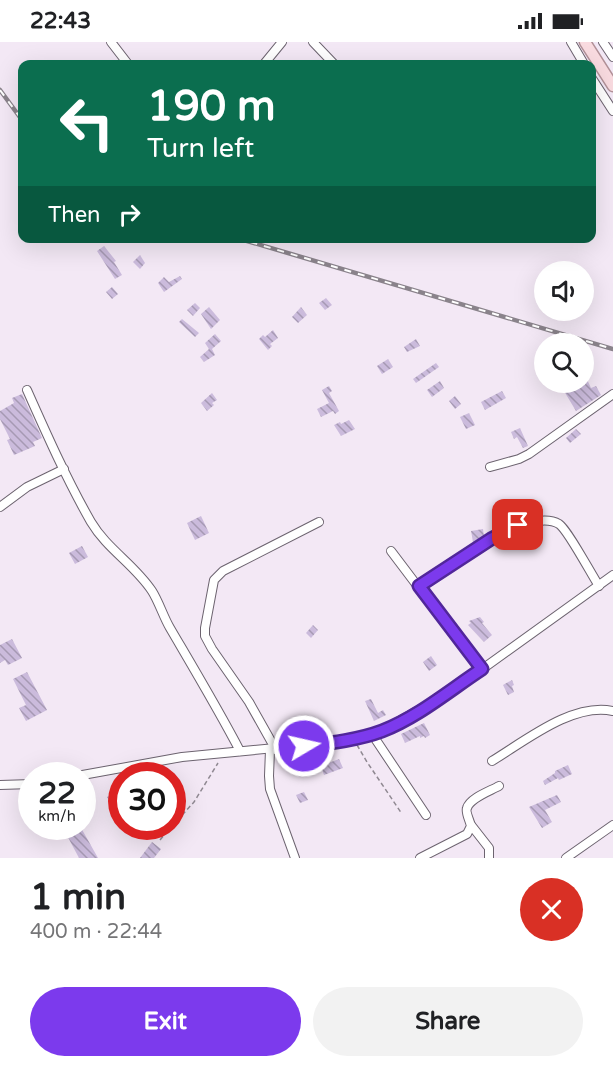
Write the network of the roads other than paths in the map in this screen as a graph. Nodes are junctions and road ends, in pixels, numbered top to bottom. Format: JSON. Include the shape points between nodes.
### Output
{"nodes":[{"id":1,"x":111,"y":42,"type":"edge"},
{"id":2,"x":282,"y":42,"type":"edge"},
{"id":3,"x":313,"y":42,"type":"edge"},
{"id":4,"x":571,"y":42,"type":"edge"},
{"id":5,"x":585,"y":42,"type":"edge"},
{"id":6,"x":603,"y":42,"type":"edge"},
{"id":7,"x":613,"y":57,"type":"edge"},
{"id":8,"x":125,"y":60,"type":"edge"},
{"id":9,"x":267,"y":60,"type":"edge"},
{"id":10,"x":330,"y":60,"type":"edge"},
{"id":11,"x":582,"y":60,"type":"edge"},
{"id":12,"x":596,"y":85,"type":"edge"},
{"id":13,"x":613,"y":86,"type":"edge"},
{"id":14,"x":613,"y":111,"type":"edge"},
{"id":15,"x":27,"y":390,"type":"dead end"},
{"id":16,"x":613,"y":394,"type":"edge"},
{"id":17,"x":490,"y":467,"type":"dead end"},
{"id":18,"x":64,"y":468,"type":"junction"},
{"id":19,"x":0,"y":507,"type":"edge"},
{"id":20,"x":319,"y":522,"type":"dead end"},
{"id":21,"x":391,"y":551,"type":"dead end"},
{"id":22,"x":613,"y":575,"type":"edge"},
{"id":23,"x":419,"y":586,"type":"junction"},
{"id":24,"x":598,"y":586,"type":"junction"},
{"id":25,"x":482,"y":669,"type":"junction"},
{"id":26,"x":613,"y":711,"type":"edge"},
{"id":27,"x":372,"y":734,"type":"junction"},
{"id":28,"x":273,"y":750,"type":"junction"},
{"id":29,"x":240,"y":751,"type":"junction"},
{"id":30,"x":492,"y":761,"type":"dead end"},
{"id":31,"x":96,"y":773,"type":"edge"},
{"id":32,"x":18,"y":784,"type":"edge"},
{"id":33,"x":0,"y":785,"type":"edge"},
{"id":34,"x":499,"y":786,"type":"dead end"},
{"id":35,"x":426,"y":815,"type":"dead end"},
{"id":36,"x":471,"y":825,"type":"junction"},
{"id":37,"x":613,"y":825,"type":"edge"},
{"id":38,"x":295,"y":858,"type":"edge"},
{"id":39,"x":420,"y":858,"type":"edge"},
{"id":40,"x":489,"y":858,"type":"edge"},
{"id":41,"x":566,"y":858,"type":"edge"}],
"edges":[{"from":1,"to":8,"type":"street"},
{"from":2,"to":9,"type":"street"},
{"from":3,"to":10,"type":"street"},
{"from":4,"to":11,"type":"street"},
{"from":5,"to":13,"type":"main road"},
{"from":6,"to":7,"type":"street"},
{"from":12,"to":14,"type":"street"},
{"from":15,"to":18,"type":"street"},
{"from":16,"to":17,"type":"street","via":[[529,454]]},
{"from":18,"to":19,"type":"street","via":[[27,487]]},
{"from":18,"to":29,"type":"street","via":[[100,535],[153,592]]},
{"from":20,"to":28,"type":"street","via":[[223,571],[215,577],[213,586],[207,639],[249,702]]},
{"from":21,"to":23,"type":"street"},
{"from":22,"to":24,"type":"street"},
{"from":23,"to":24,"type":"street","via":[[503,532],[531,522],[551,521],[563,528]]},
{"from":23,"to":25,"type":"street"},
{"from":24,"to":25,"type":"street"},
{"from":25,"to":27,"type":"street","via":[[395,724]]},
{"from":26,"to":30,"type":"street","via":[[593,710],[570,716]]},
{"from":27,"to":28,"type":"street"},
{"from":27,"to":35,"type":"street"},
{"from":28,"to":29,"type":"street"},
{"from":28,"to":38,"type":"street","via":[[270,789]]},
{"from":29,"to":31,"type":"street"},
{"from":32,"to":33,"type":"street"},
{"from":34,"to":36,"type":"street","via":[[468,806]]},
{"from":36,"to":39,"type":"street","via":[[467,834]]},
{"from":36,"to":40,"type":"street","via":[[489,848]]},
{"from":37,"to":41,"type":"street"}]}
